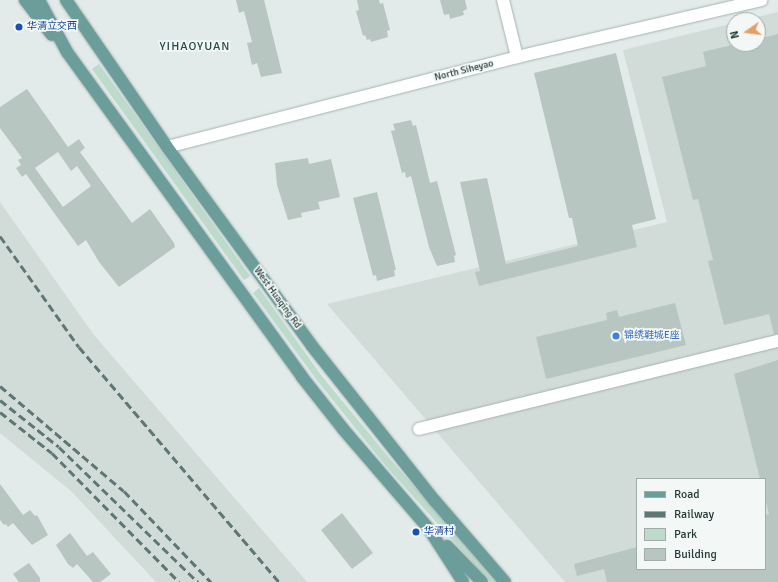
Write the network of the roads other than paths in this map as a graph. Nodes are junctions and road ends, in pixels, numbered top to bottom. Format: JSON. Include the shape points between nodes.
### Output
{"nodes":[{"id":1,"x":25,"y":0,"type":"edge"},
{"id":2,"x":39,"y":0,"type":"edge"},
{"id":3,"x":66,"y":0,"type":"edge"},
{"id":4,"x":74,"y":0,"type":"edge"},
{"id":5,"x":503,"y":0,"type":"edge"},
{"id":6,"x":761,"y":0,"type":"edge"},
{"id":7,"x":88,"y":33,"type":"junction"},
{"id":8,"x":67,"y":52,"type":"junction"},
{"id":9,"x":517,"y":57,"type":"junction"},
{"id":10,"x":167,"y":147,"type":"junction"},
{"id":11,"x":778,"y":341,"type":"edge"},
{"id":12,"x":419,"y":429,"type":"dead end"},
{"id":13,"x":429,"y":529,"type":"junction"},
{"id":14,"x":463,"y":582,"type":"edge"},
{"id":15,"x":482,"y":582,"type":"edge"},
{"id":16,"x":506,"y":582,"type":"edge"}],
"edges":[{"from":1,"to":8,"type":"main road"},
{"from":2,"to":8,"type":"main road"},
{"from":3,"to":7,"type":"main road","name":"West Huaqing Rd"},
{"from":4,"to":7,"type":"main road"},
{"from":5,"to":9,"type":"street"},
{"from":6,"to":9,"type":"street","name":"North Siheyao"},
{"from":7,"to":10,"type":"main road","name":"West Huaqing Rd"},
{"from":8,"to":13,"type":"main road","via":[[302,377]]},
{"from":9,"to":10,"type":"street","name":"North Siheyao"},
{"from":10,"to":16,"type":"main road","name":"West Huaqing Rd","via":[[364,413]]},
{"from":11,"to":12,"type":"street"},
{"from":13,"to":14,"type":"main road"},
{"from":13,"to":15,"type":"main road"}]}
